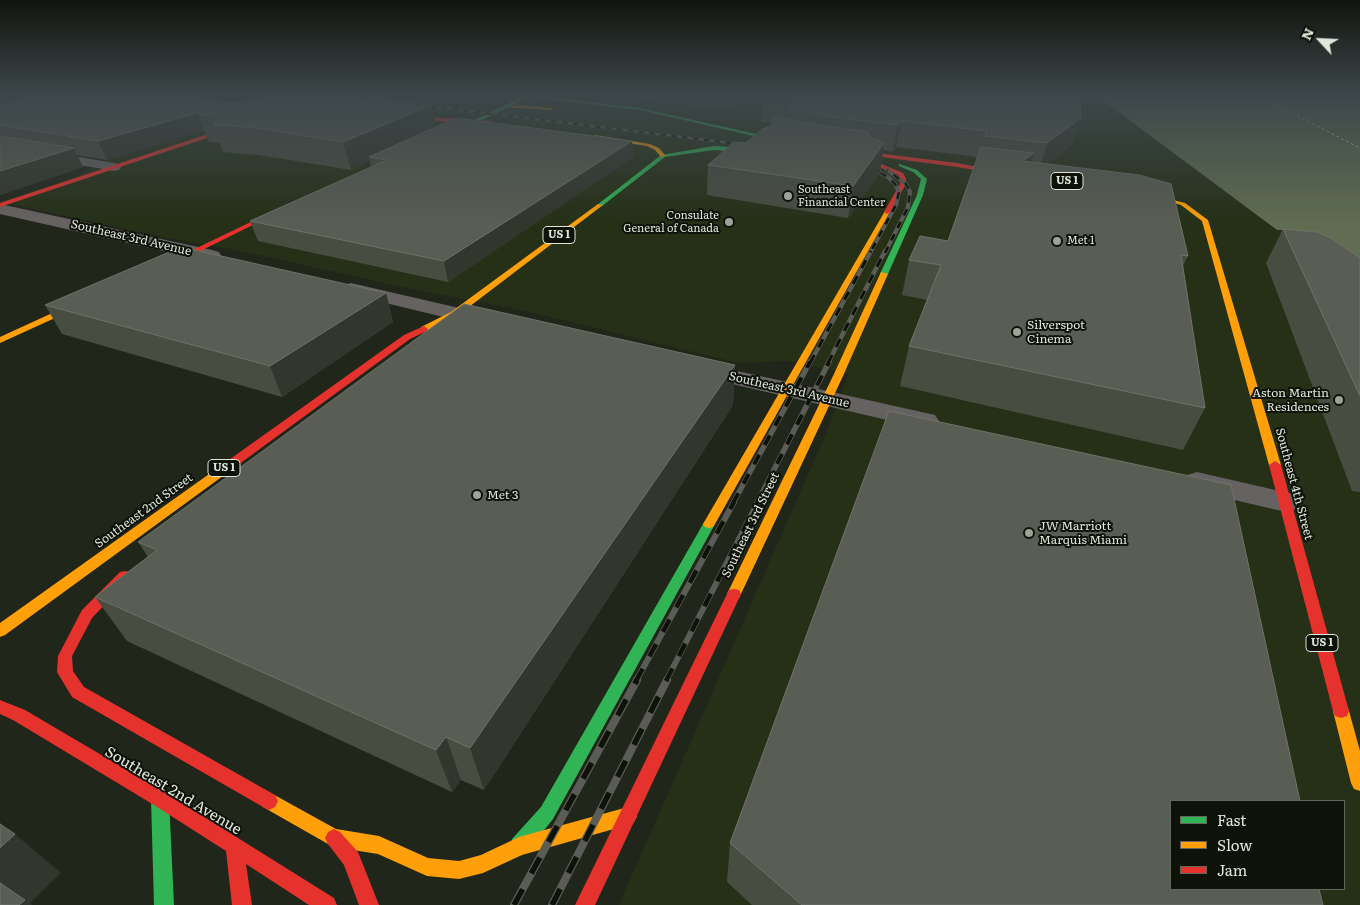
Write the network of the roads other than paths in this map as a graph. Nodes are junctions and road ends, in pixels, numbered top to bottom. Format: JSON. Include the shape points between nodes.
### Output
{"nodes":[{"id":1,"x":200,"y":138,"type":"edge"},
{"id":2,"x":601,"y":138,"type":"edge"},
{"id":3,"x":772,"y":138,"type":"edge"},
{"id":4,"x":803,"y":145,"type":"edge"},
{"id":5,"x":0,"y":147,"type":"edge"},
{"id":6,"x":852,"y":152,"type":"junction"},
{"id":7,"x":787,"y":153,"type":"edge"},
{"id":8,"x":663,"y":156,"type":"junction"},
{"id":9,"x":872,"y":162,"type":"junction"},
{"id":10,"x":901,"y":165,"type":"junction"},
{"id":11,"x":114,"y":167,"type":"junction"},
{"id":12,"x":982,"y":170,"type":"junction"},
{"id":13,"x":1022,"y":176,"type":"edge"},
{"id":14,"x":1129,"y":190,"type":"edge"},
{"id":15,"x":293,"y":204,"type":"edge"},
{"id":16,"x":0,"y":205,"type":"edge"},
{"id":17,"x":0,"y":209,"type":"edge"},
{"id":18,"x":191,"y":252,"type":"junction"},
{"id":19,"x":226,"y":260,"type":"edge"},
{"id":20,"x":146,"y":274,"type":"edge"},
{"id":21,"x":328,"y":284,"type":"edge"},
{"id":22,"x":93,"y":298,"type":"edge"},
{"id":23,"x":454,"y":314,"type":"junction"},
{"id":24,"x":499,"y":324,"type":"edge"},
{"id":25,"x":437,"y":337,"type":"edge"},
{"id":26,"x":0,"y":340,"type":"edge"},
{"id":27,"x":674,"y":364,"type":"edge"},
{"id":28,"x":785,"y":389,"type":"junction"},
{"id":29,"x":827,"y":398,"type":"junction"},
{"id":30,"x":950,"y":426,"type":"edge"},
{"id":31,"x":1176,"y":477,"type":"edge"},
{"id":32,"x":1286,"y":502,"type":"junction"},
{"id":33,"x":132,"y":571,"type":"edge"},
{"id":34,"x":0,"y":632,"type":"edge"},
{"id":35,"x":0,"y":707,"type":"edge"},
{"id":36,"x":1360,"y":783,"type":"edge"},
{"id":37,"x":160,"y":800,"type":"junction"},
{"id":38,"x":628,"y":816,"type":"junction"},
{"id":39,"x":334,"y":838,"type":"junction"},
{"id":40,"x":234,"y":845,"type":"junction"},
{"id":41,"x":519,"y":846,"type":"junction"},
{"id":42,"x":164,"y":905,"type":"edge"},
{"id":43,"x":242,"y":905,"type":"edge"},
{"id":44,"x":327,"y":905,"type":"edge"},
{"id":45,"x":369,"y":905,"type":"edge"},
{"id":46,"x":585,"y":905,"type":"edge"}],
"edges":[{"from":1,"to":11,"type":"main road"},
{"from":2,"to":8,"type":"main road","via":[[648,145]]},
{"from":3,"to":4,"type":"main road"},
{"from":5,"to":11,"type":"street"},
{"from":6,"to":9,"type":"main road","via":[[836,154]]},
{"from":6,"to":10,"type":"main road"},
{"from":6,"to":12,"type":"main road"},
{"from":7,"to":8,"type":"main road","via":[[714,148]]},
{"from":8,"to":23,"type":"main road","name":"Southeast 2nd Street","number":"US 1"},
{"from":9,"to":10,"type":"main road"},
{"from":9,"to":28,"type":"main road","via":[[898,172],[903,176],[902,184]]},
{"from":10,"to":12,"type":"main road","via":[[962,172]]},
{"from":10,"to":29,"type":"main road","name":"Southeast 3rd Street","via":[[921,176],[924,185]]},
{"from":11,"to":16,"type":"main road"},
{"from":12,"to":13,"type":"main road"},
{"from":14,"to":32,"type":"main road","name":"Southeast 4th Street","number":"US 1","via":[[1183,204],[1205,220]]},
{"from":15,"to":18,"type":"main road"},
{"from":17,"to":18,"type":"street","name":"Southeast 3rd Avenue"},
{"from":18,"to":19,"type":"street","name":"Southeast 3rd Avenue"},
{"from":18,"to":20,"type":"main road"},
{"from":21,"to":23,"type":"street"},
{"from":22,"to":26,"type":"main road"},
{"from":23,"to":24,"type":"street"},
{"from":23,"to":25,"type":"main road","name":"Southeast 2nd Street"},
{"from":23,"to":34,"type":"main road","name":"Southeast 2nd Street","number":"US 1","via":[[406,338]]},
{"from":27,"to":28,"type":"street","name":"Southeast 3rd Avenue"},
{"from":28,"to":29,"type":"street","name":"Southeast 3rd Avenue"},
{"from":28,"to":41,"type":"main road","via":[[547,813]]},
{"from":29,"to":30,"type":"street","name":"Southeast 3rd Avenue"},
{"from":29,"to":38,"type":"main road","name":"Southeast 3rd Street"},
{"from":31,"to":32,"type":"street"},
{"from":32,"to":36,"type":"main road","name":"Southeast 4th Street","number":"US 1"},
{"from":33,"to":39,"type":"main road","via":[[111,588],[76,631],[65,656],[64,672],[78,692]]},
{"from":35,"to":37,"type":"main road","name":"Southeast 2nd Avenue","via":[[19,715]]},
{"from":37,"to":40,"type":"main road","name":"Southeast 2nd Avenue"},
{"from":37,"to":42,"type":"main road"},
{"from":38,"to":41,"type":"main road"},
{"from":38,"to":46,"type":"main road","name":"Southeast 3rd Street"},
{"from":39,"to":41,"type":"main road","via":[[379,846],[427,867],[459,870],[483,864]]},
{"from":39,"to":45,"type":"main road","via":[[352,860]]},
{"from":40,"to":43,"type":"main road"},
{"from":40,"to":44,"type":"main road","name":"Southeast 2nd Avenue"}]}
